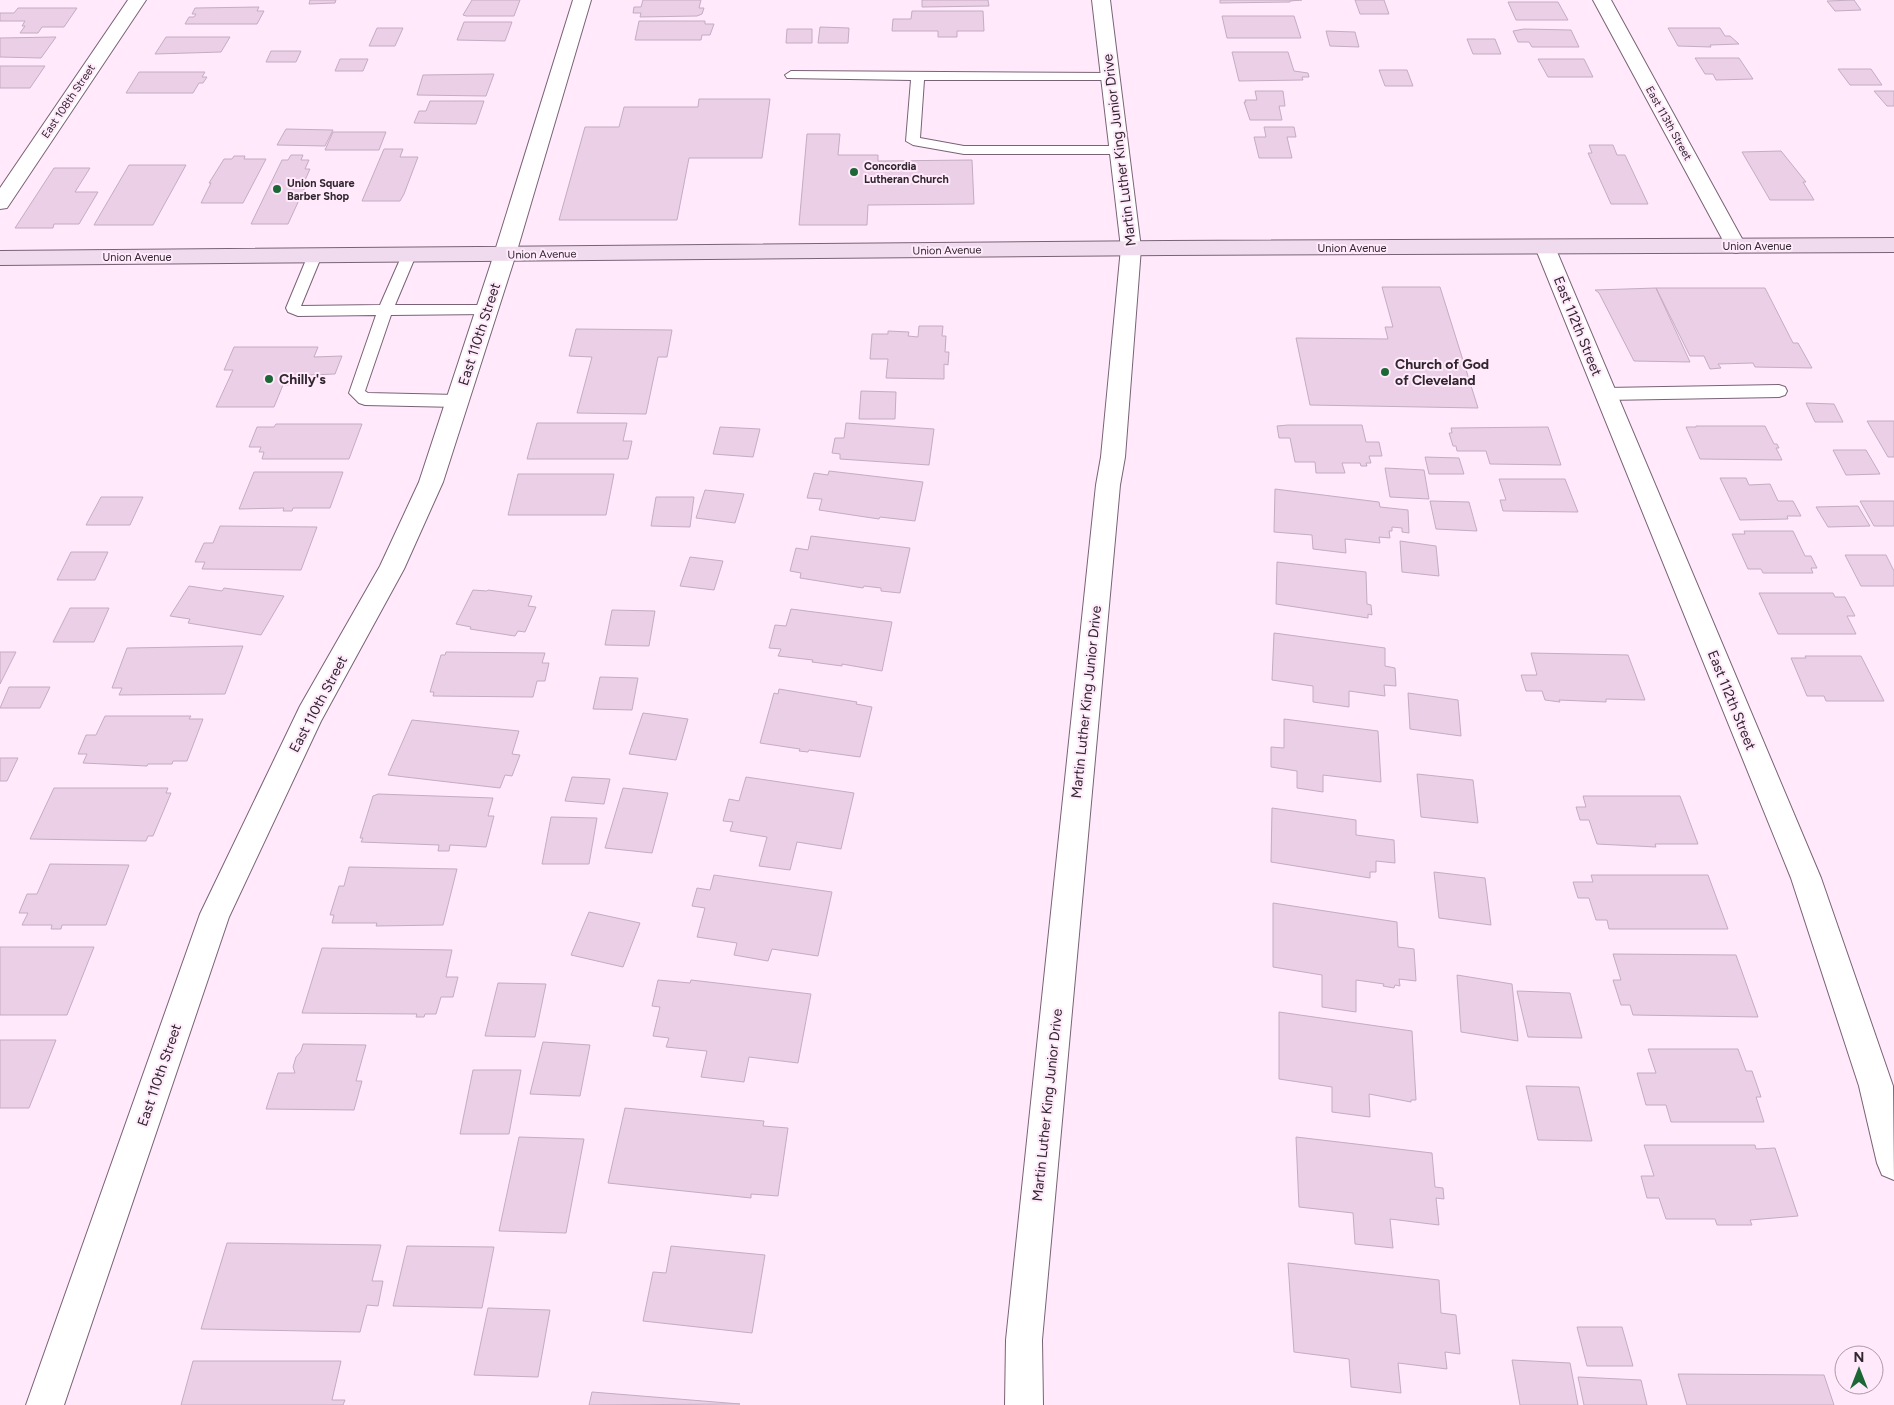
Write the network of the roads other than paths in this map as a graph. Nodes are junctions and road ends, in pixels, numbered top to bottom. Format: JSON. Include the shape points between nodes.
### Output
{"nodes":[{"id":1,"x":137,"y":0,"type":"edge"},
{"id":2,"x":582,"y":0,"type":"edge"},
{"id":3,"x":1101,"y":0,"type":"edge"},
{"id":4,"x":1602,"y":0,"type":"edge"},
{"id":5,"x":790,"y":75,"type":"dead end"},
{"id":6,"x":918,"y":76,"type":"junction"},
{"id":7,"x":1110,"y":77,"type":"junction"},
{"id":8,"x":1119,"y":150,"type":"junction"},
{"id":9,"x":0,"y":203,"type":"edge"},
{"id":10,"x":1894,"y":245,"type":"edge"},
{"id":11,"x":1736,"y":246,"type":"junction"},
{"id":12,"x":1545,"y":247,"type":"junction"},
{"id":13,"x":1131,"y":248,"type":"junction"},
{"id":14,"x":505,"y":254,"type":"junction"},
{"id":15,"x":315,"y":255,"type":"junction"},
{"id":16,"x":409,"y":255,"type":"junction"},
{"id":17,"x":0,"y":258,"type":"edge"},
{"id":18,"x":487,"y":308,"type":"junction"},
{"id":19,"x":386,"y":309,"type":"junction"},
{"id":20,"x":1779,"y":391,"type":"dead end"},
{"id":21,"x":1606,"y":394,"type":"junction"},
{"id":22,"x":457,"y":401,"type":"junction"},
{"id":23,"x":1894,"y":1163,"type":"edge"},
{"id":24,"x":45,"y":1405,"type":"edge"},
{"id":25,"x":1024,"y":1405,"type":"edge"}],
"edges":[{"from":1,"to":9,"type":"street","name":"East 108th Street"},
{"from":2,"to":14,"type":"street","name":"East 110th Street"},
{"from":3,"to":7,"type":"street","name":"Martin Luther King Junior Drive"},
{"from":4,"to":11,"type":"street","name":"East 113th Street"},
{"from":5,"to":6,"type":"lane"},
{"from":6,"to":7,"type":"lane"},
{"from":6,"to":8,"type":"lane","via":[[913,141],[964,150]]},
{"from":7,"to":8,"type":"street","name":"Martin Luther King Junior Drive"},
{"from":8,"to":13,"type":"street","name":"Martin Luther King Junior Drive"},
{"from":10,"to":11,"type":"main road","name":"Union Avenue"},
{"from":11,"to":12,"type":"main road","name":"Union Avenue"},
{"from":12,"to":13,"type":"main road","name":"Union Avenue"},
{"from":12,"to":21,"type":"street","name":"East 112th Street"},
{"from":13,"to":14,"type":"main road","name":"Union Avenue"},
{"from":13,"to":25,"type":"street","name":"Martin Luther King Junior Drive","via":[[1113,457],[1024,1330]]},
{"from":14,"to":16,"type":"main road","name":"Union Avenue"},
{"from":14,"to":18,"type":"street","name":"East 110th Street"},
{"from":15,"to":16,"type":"main road","name":"Union Avenue"},
{"from":15,"to":17,"type":"main road","name":"Union Avenue"},
{"from":15,"to":19,"type":"lane","via":[[293,308]]},
{"from":16,"to":19,"type":"lane"},
{"from":18,"to":19,"type":"lane"},
{"from":18,"to":22,"type":"street","name":"East 110th Street"},
{"from":19,"to":22,"type":"lane","via":[[357,393],[364,399]]},
{"from":20,"to":21,"type":"lane"},
{"from":21,"to":23,"type":"street","name":"East 112th Street","via":[[1806,878],[1876,1086]]},
{"from":22,"to":24,"type":"street","name":"East 110th Street","via":[[431,482],[391,570],[310,714],[215,914]]}]}
